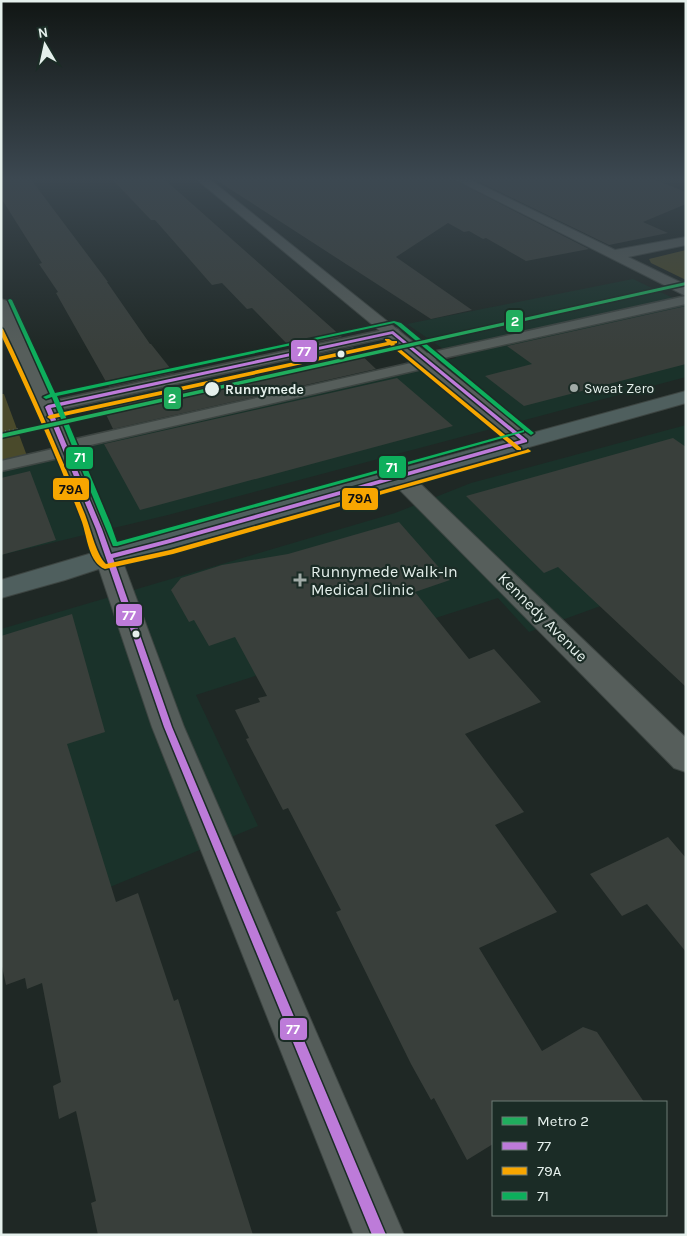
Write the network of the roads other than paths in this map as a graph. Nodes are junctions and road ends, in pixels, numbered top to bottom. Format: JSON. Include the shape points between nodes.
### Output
{"nodes":[{"id":1,"x":274,"y":236,"type":"edge"},
{"id":2,"x":575,"y":236,"type":"edge"},
{"id":3,"x":686,"y":241,"type":"edge"},
{"id":4,"x":614,"y":255,"type":"junction"},
{"id":5,"x":686,"y":291,"type":"edge"},
{"id":6,"x":686,"y":300,"type":"edge"},
{"id":7,"x":1,"y":304,"type":"edge"},
{"id":8,"x":393,"y":332,"type":"junction"},
{"id":9,"x":427,"y":361,"type":"junction"},
{"id":10,"x":686,"y":397,"type":"edge"},
{"id":11,"x":48,"y":407,"type":"junction"},
{"id":12,"x":525,"y":441,"type":"junction"},
{"id":13,"x":65,"y":448,"type":"junction"},
{"id":14,"x":1,"y":466,"type":"edge"},
{"id":15,"x":399,"y":476,"type":"junction"},
{"id":16,"x":108,"y":557,"type":"junction"},
{"id":17,"x":1,"y":589,"type":"edge"},
{"id":18,"x":686,"y":759,"type":"edge"},
{"id":19,"x":380,"y":1235,"type":"edge"}],
"edges":[{"from":1,"to":8,"type":"street"},
{"from":2,"to":4,"type":"street"},
{"from":3,"to":4,"type":"street"},
{"from":4,"to":5,"type":"street"},
{"from":6,"to":9,"type":"lane"},
{"from":7,"to":11,"type":"street"},
{"from":8,"to":9,"type":"street"},
{"from":8,"to":11,"type":"lane"},
{"from":9,"to":12,"type":"street"},
{"from":9,"to":13,"type":"lane"},
{"from":10,"to":12,"type":"main road"},
{"from":11,"to":13,"type":"street"},
{"from":12,"to":15,"type":"main road"},
{"from":13,"to":14,"type":"lane"},
{"from":13,"to":16,"type":"street"},
{"from":15,"to":16,"type":"main road"},
{"from":15,"to":18,"type":"street","name":"Kennedy Avenue"},
{"from":16,"to":17,"type":"main road"},
{"from":16,"to":19,"type":"street","via":[[168,727]]}]}
